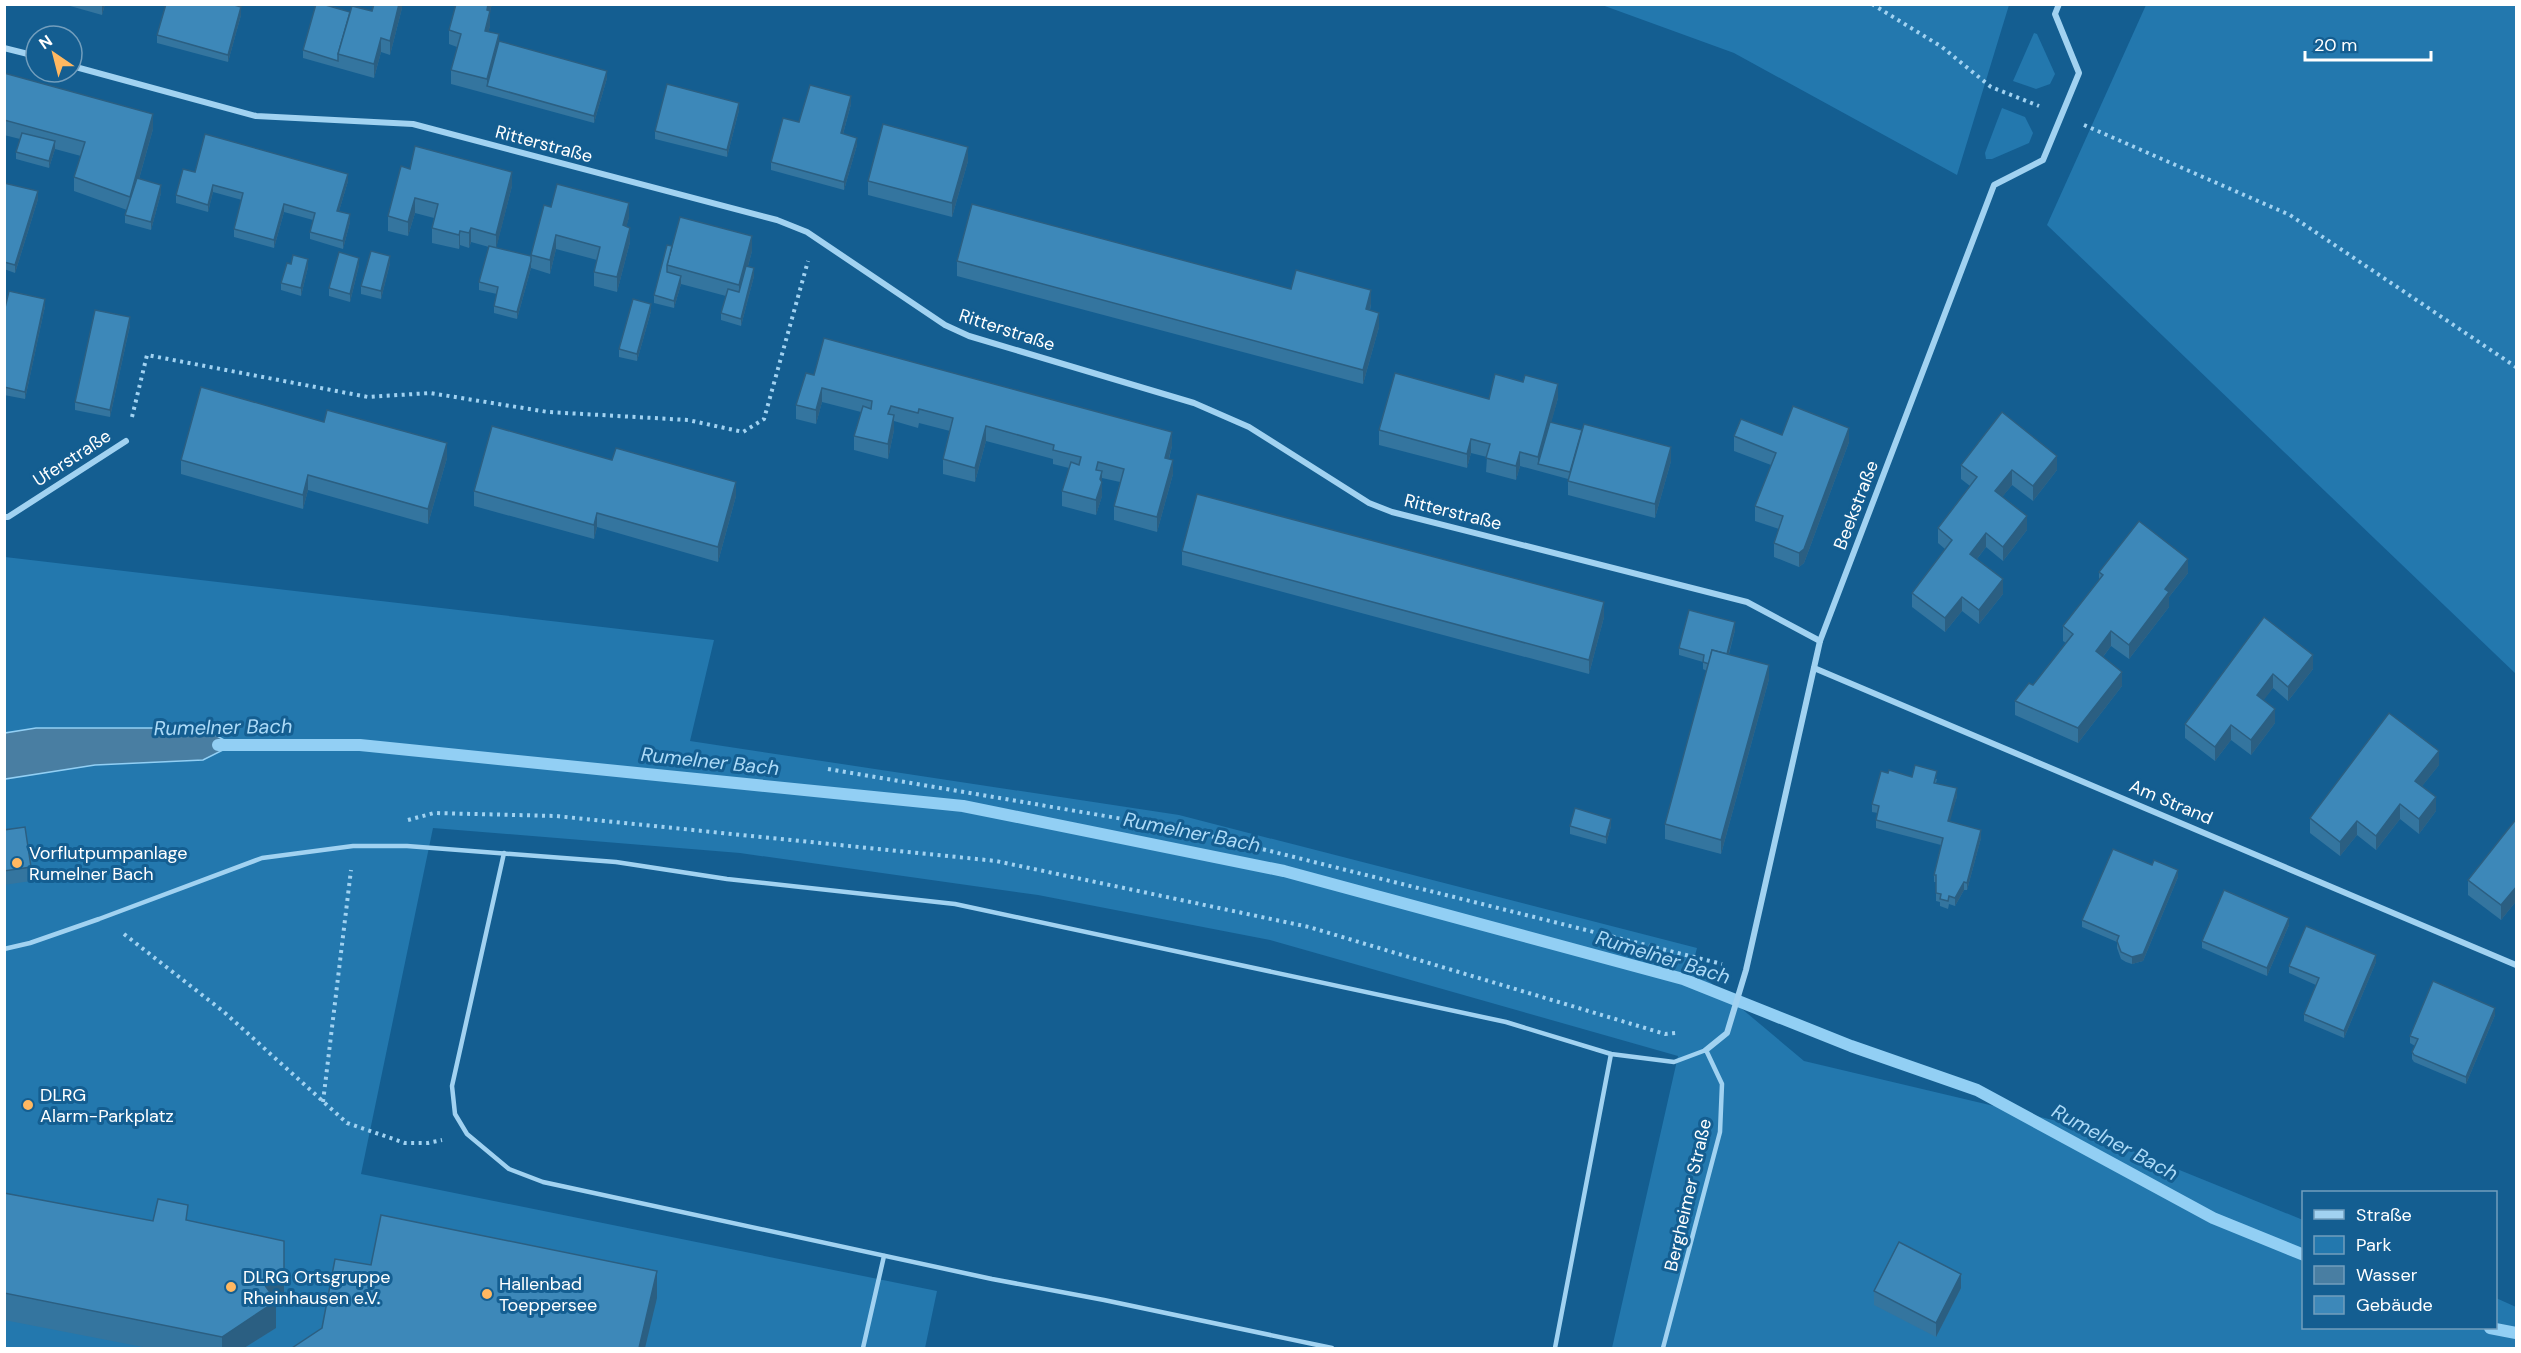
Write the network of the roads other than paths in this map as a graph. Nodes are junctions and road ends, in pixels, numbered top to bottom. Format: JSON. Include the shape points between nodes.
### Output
{"nodes":[{"id":1,"x":2059,"y":4,"type":"edge"},
{"id":2,"x":4,"y":48,"type":"edge"},
{"id":3,"x":24,"y":53,"type":"edge"},
{"id":4,"x":84,"y":69,"type":"edge"},
{"id":5,"x":126,"y":441,"type":"road end"},
{"id":6,"x":4,"y":517,"type":"edge"},
{"id":7,"x":1820,"y":641,"type":"junction"},
{"id":8,"x":1814,"y":668,"type":"junction"},
{"id":9,"x":504,"y":853,"type":"junction"},
{"id":10,"x":4,"y":949,"type":"edge"},
{"id":11,"x":2517,"y":965,"type":"edge"},
{"id":12,"x":1706,"y":1050,"type":"junction"},
{"id":13,"x":1611,"y":1054,"type":"junction"},
{"id":14,"x":884,"y":1256,"type":"junction"},
{"id":15,"x":863,"y":1348,"type":"edge"},
{"id":16,"x":1332,"y":1348,"type":"edge"},
{"id":17,"x":1555,"y":1348,"type":"edge"},
{"id":18,"x":1664,"y":1348,"type":"edge"}],
"edges":[{"from":1,"to":7,"type":"street","name":"Beekstraße","via":[[2055,14],[2079,73],[2043,159],[1994,185]]},
{"from":2,"to":3,"type":"street"},
{"from":4,"to":7,"type":"street","name":"Ritterstraße","via":[[256,116],[413,124],[777,220],[815,237],[945,326],[1194,404],[1249,427],[1384,509],[1747,602]]},
{"from":5,"to":6,"type":"street","name":"Uferstraße"},
{"from":7,"to":8,"type":"street","name":"Beekstraße"},
{"from":8,"to":11,"type":"street","name":"Am Strand"},
{"from":8,"to":12,"type":"street","name":"Beekstraße","via":[[1746,970],[1727,1033]]},
{"from":9,"to":10,"type":"lane","via":[[353,846],[262,858],[99,919]]},
{"from":9,"to":13,"type":"lane","via":[[615,862],[728,879],[955,904],[1506,1022]]},
{"from":9,"to":14,"type":"lane","via":[[452,1086],[455,1114],[466,1134],[509,1169],[543,1182]]},
{"from":12,"to":13,"type":"lane","via":[[1674,1062]]},
{"from":12,"to":18,"type":"lane","name":"Bergheimer Straße","via":[[1722,1084],[1720,1132]]},
{"from":13,"to":17,"type":"lane"},
{"from":14,"to":15,"type":"lane"},
{"from":14,"to":16,"type":"lane"}]}
